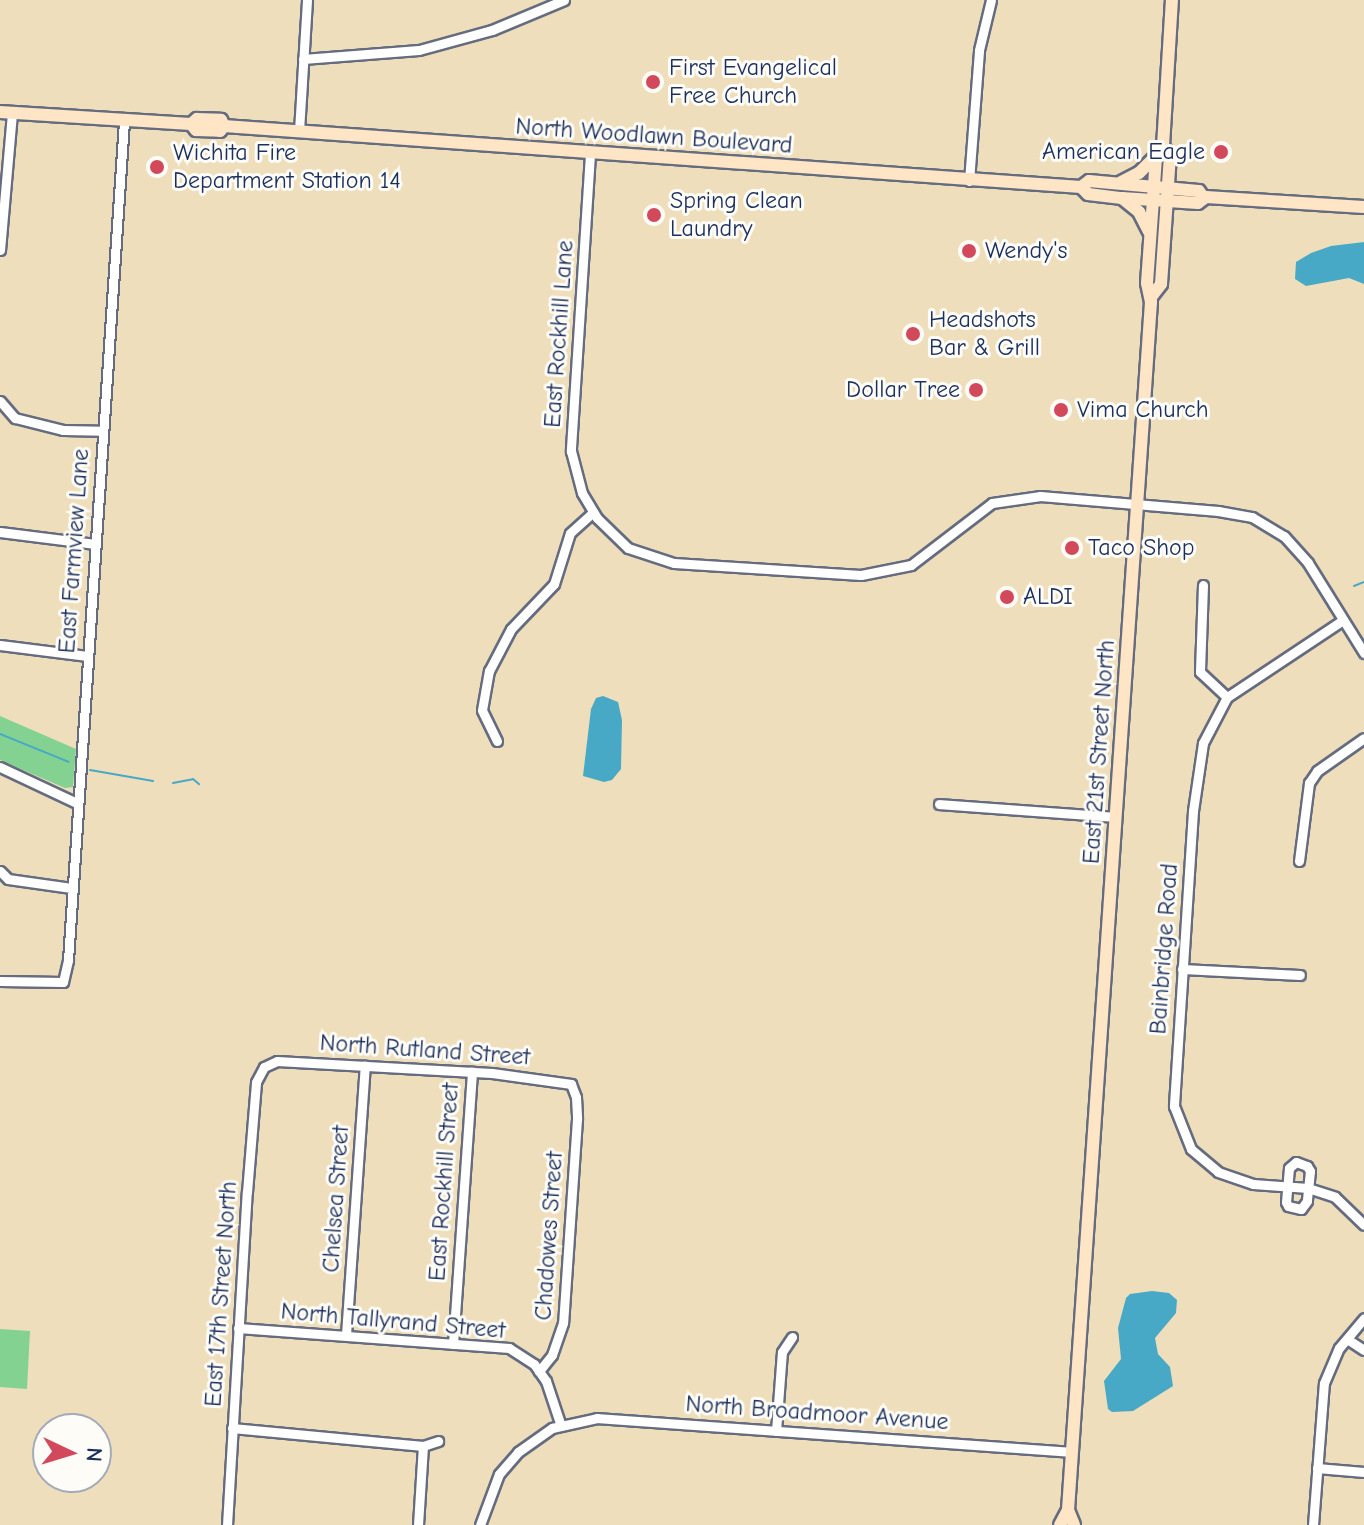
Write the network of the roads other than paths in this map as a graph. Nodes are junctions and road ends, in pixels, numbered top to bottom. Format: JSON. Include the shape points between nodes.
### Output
{"nodes":[{"id":1,"x":307,"y":0,"type":"edge"},
{"id":2,"x":564,"y":0,"type":"edge"},
{"id":3,"x":991,"y":0,"type":"edge"},
{"id":4,"x":1172,"y":0,"type":"edge"},
{"id":5,"x":303,"y":59,"type":"junction"},
{"id":6,"x":6,"y":113,"type":"edge"},
{"id":7,"x":124,"y":121,"type":"junction"},
{"id":8,"x":299,"y":131,"type":"junction"},
{"id":9,"x":1160,"y":151,"type":"junction"},
{"id":10,"x":590,"y":154,"type":"junction"},
{"id":11,"x":969,"y":181,"type":"junction"},
{"id":12,"x":1120,"y":183,"type":"junction"},
{"id":13,"x":1081,"y":187,"type":"junction"},
{"id":14,"x":1154,"y":193,"type":"junction"},
{"id":15,"x":1168,"y":194,"type":"junction"},
{"id":16,"x":1122,"y":198,"type":"junction"},
{"id":17,"x":1364,"y":207,"type":"edge"},
{"id":18,"x":1151,"y":235,"type":"junction"},
{"id":19,"x":0,"y":250,"type":"edge"},
{"id":20,"x":1151,"y":297,"type":"junction"},
{"id":21,"x":0,"y":401,"type":"edge"},
{"id":22,"x":102,"y":431,"type":"junction"},
{"id":23,"x":1137,"y":505,"type":"junction"},
{"id":24,"x":593,"y":512,"type":"junction"},
{"id":25,"x":0,"y":532,"type":"edge"},
{"id":26,"x":95,"y":544,"type":"junction"},
{"id":27,"x":1203,"y":585,"type":"dead end"},
{"id":28,"x":1343,"y":620,"type":"junction"},
{"id":29,"x":0,"y":645,"type":"edge"},
{"id":30,"x":1364,"y":653,"type":"edge"},
{"id":31,"x":87,"y":656,"type":"junction"},
{"id":32,"x":1227,"y":697,"type":"junction"},
{"id":33,"x":1364,"y":738,"type":"edge"},
{"id":34,"x":497,"y":741,"type":"dead end"},
{"id":35,"x":0,"y":767,"type":"edge"},
{"id":36,"x":77,"y":803,"type":"junction"},
{"id":37,"x":939,"y":804,"type":"dead end"},
{"id":38,"x":1116,"y":817,"type":"junction"},
{"id":39,"x":1299,"y":861,"type":"dead end"},
{"id":40,"x":0,"y":871,"type":"edge"},
{"id":41,"x":71,"y":888,"type":"junction"},
{"id":42,"x":1182,"y":969,"type":"junction"},
{"id":43,"x":1300,"y":975,"type":"dead end"},
{"id":44,"x":0,"y":981,"type":"edge"},
{"id":45,"x":365,"y":1066,"type":"junction"},
{"id":46,"x":264,"y":1067,"type":"joint"},
{"id":47,"x":472,"y":1072,"type":"junction"},
{"id":48,"x":576,"y":1097,"type":"joint"},
{"id":49,"x":1287,"y":1187,"type":"junction"},
{"id":50,"x":1308,"y":1188,"type":"junction"},
{"id":51,"x":1364,"y":1225,"type":"edge"},
{"id":52,"x":1364,"y":1318,"type":"edge"},
{"id":53,"x":238,"y":1328,"type":"junction"},
{"id":54,"x":346,"y":1335,"type":"junction"},
{"id":55,"x":792,"y":1337,"type":"dead end"},
{"id":56,"x":1347,"y":1339,"type":"junction"},
{"id":57,"x":453,"y":1344,"type":"junction"},
{"id":58,"x":1364,"y":1350,"type":"edge"},
{"id":59,"x":539,"y":1371,"type":"junction"},
{"id":60,"x":561,"y":1426,"type":"junction"},
{"id":61,"x":232,"y":1428,"type":"junction"},
{"id":62,"x":776,"y":1431,"type":"junction"},
{"id":63,"x":438,"y":1441,"type":"dead end"},
{"id":64,"x":423,"y":1446,"type":"junction"},
{"id":65,"x":1072,"y":1452,"type":"junction"},
{"id":66,"x":1317,"y":1468,"type":"junction"},
{"id":67,"x":1364,"y":1472,"type":"edge"},
{"id":68,"x":1068,"y":1510,"type":"junction"},
{"id":69,"x":227,"y":1525,"type":"edge"},
{"id":70,"x":418,"y":1525,"type":"edge"},
{"id":71,"x":480,"y":1525,"type":"edge"},
{"id":72,"x":1060,"y":1525,"type":"edge"},
{"id":73,"x":1074,"y":1525,"type":"edge"},
{"id":74,"x":1313,"y":1525,"type":"edge"}],
"edges":[{"from":1,"to":5,"type":"street"},
{"from":2,"to":5,"type":"street","via":[[492,30],[419,50]]},
{"from":3,"to":11,"type":"street","via":[[979,50]]},
{"from":4,"to":9,"type":"main road","name":"East 21st Street North"},
{"from":5,"to":8,"type":"street"},
{"from":6,"to":7,"type":"main road","name":"North Woodlawn Boulevard"},
{"from":6,"to":19,"type":"street"},
{"from":7,"to":8,"type":"main road","name":"North Woodlawn Boulevard","via":[[221,120],[224,126]]},
{"from":7,"to":22,"type":"street","name":"East Farmview Lane"},
{"from":8,"to":10,"type":"main road","name":"North Woodlawn Boulevard"},
{"from":9,"to":12,"type":"main road","via":[[1139,173]]},
{"from":9,"to":14,"type":"main road","name":"East 21st Street North"},
{"from":9,"to":15,"type":"main road","via":[[1170,156]]},
{"from":10,"to":11,"type":"main road","name":"North Woodlawn Boulevard"},
{"from":10,"to":24,"type":"street","name":"East Rockhill Lane","via":[[571,451],[574,474]]},
{"from":11,"to":13,"type":"main road","name":"North Woodlawn Boulevard"},
{"from":12,"to":13,"type":"main road","name":"North Woodlawn Boulevard","via":[[1089,181]]},
{"from":12,"to":14,"type":"main road","name":"North Woodlawn Boulevard"},
{"from":13,"to":16,"type":"main road","name":"North Woodlawn Boulevard","via":[[1088,194]]},
{"from":14,"to":15,"type":"main road","name":"North Woodlawn Boulevard"},
{"from":14,"to":16,"type":"main road","name":"North Woodlawn Boulevard"},
{"from":14,"to":18,"type":"main road","name":"East 21st Street North"},
{"from":15,"to":17,"type":"main road","name":"North Woodlawn Boulevard","via":[[1198,203],[1203,197]]},
{"from":15,"to":20,"type":"main road","via":[[1161,284]]},
{"from":16,"to":18,"type":"main road","via":[[1139,212]]},
{"from":18,"to":20,"type":"main road","name":"East 21st Street North"},
{"from":20,"to":23,"type":"main road","name":"East 21st Street North"},
{"from":21,"to":22,"type":"street","via":[[15,418],[63,430]]},
{"from":22,"to":26,"type":"street","name":"East Farmview Lane"},
{"from":23,"to":24,"type":"street","name":"East Rockhill Lane","via":[[1040,496],[992,503],[911,565],[861,575],[674,563],[628,548]]},
{"from":23,"to":28,"type":"street","name":"East Rockhill Lane","via":[[1252,517],[1284,536],[1308,563]]},
{"from":23,"to":38,"type":"main road","name":"East 21st Street North"},
{"from":24,"to":34,"type":"street","via":[[570,533],[554,584],[511,629],[489,671],[482,710]]},
{"from":25,"to":26,"type":"street"},
{"from":26,"to":31,"type":"street","name":"East Farmview Lane"},
{"from":27,"to":32,"type":"street","via":[[1200,672]]},
{"from":28,"to":30,"type":"street","name":"East Rockhill Lane"},
{"from":28,"to":32,"type":"street","name":"Bainbridge Road"},
{"from":29,"to":31,"type":"street"},
{"from":31,"to":36,"type":"street","name":"East Farmview Lane"},
{"from":32,"to":42,"type":"street","name":"Bainbridge Road","via":[[1203,743],[1196,775]]},
{"from":33,"to":39,"type":"street","via":[[1317,771],[1309,783]]},
{"from":35,"to":36,"type":"street"},
{"from":36,"to":41,"type":"street","name":"East Farmview Lane"},
{"from":37,"to":38,"type":"street"},
{"from":38,"to":65,"type":"main road","name":"East 21st Street North"},
{"from":40,"to":41,"type":"street","via":[[8,879]]},
{"from":41,"to":44,"type":"street","name":"East Farmview Lane","via":[[63,982]]},
{"from":42,"to":43,"type":"street"},
{"from":42,"to":49,"type":"street","name":"Bainbridge Road","via":[[1174,1106],[1191,1149],[1218,1172],[1253,1184]]},
{"from":45,"to":46,"type":"street","name":"North Rutland Street","via":[[277,1061]]},
{"from":45,"to":47,"type":"street","name":"North Rutland Street"},
{"from":45,"to":54,"type":"street","name":"Chelsea Street"},
{"from":46,"to":53,"type":"street","name":"East 17th Street North","via":[[256,1082]]},
{"from":47,"to":48,"type":"street","name":"North Rutland Street","via":[[571,1084]]},
{"from":47,"to":57,"type":"street","name":"East Rockhill Street"},
{"from":48,"to":59,"type":"street","name":"Chadowes Street","via":[[561,1337]]},
{"from":49,"to":50,"type":"street","name":"Bainbridge Road"},
{"from":49,"to":50,"type":"street","via":[[1286,1202],[1294,1209],[1305,1206]]},
{"from":49,"to":50,"type":"street","via":[[1289,1168],[1296,1162],[1310,1171]]},
{"from":50,"to":51,"type":"street","name":"Bainbridge Road","via":[[1335,1197]]},
{"from":52,"to":56,"type":"street"},
{"from":53,"to":54,"type":"street","name":"North Tallyrand Street"},
{"from":53,"to":61,"type":"street","name":"East 17th Street North"},
{"from":54,"to":57,"type":"street","name":"North Tallyrand Street"},
{"from":55,"to":62,"type":"street","via":[[782,1352]]},
{"from":56,"to":58,"type":"street"},
{"from":56,"to":66,"type":"street","via":[[1324,1383]]},
{"from":57,"to":59,"type":"street","name":"North Tallyrand Street","via":[[509,1348]]},
{"from":59,"to":60,"type":"street"},
{"from":60,"to":62,"type":"street","name":"North Broadmoor Avenue","via":[[597,1418]]},
{"from":60,"to":71,"type":"street","via":[[518,1452],[499,1474]]},
{"from":61,"to":64,"type":"street"},
{"from":61,"to":69,"type":"street","name":"East 17th Street North"},
{"from":62,"to":65,"type":"street","name":"North Broadmoor Avenue"},
{"from":63,"to":64,"type":"street"},
{"from":64,"to":70,"type":"street"},
{"from":65,"to":68,"type":"main road","name":"East 21st Street North"},
{"from":66,"to":67,"type":"street"},
{"from":66,"to":74,"type":"street"},
{"from":68,"to":72,"type":"main road","name":"East 21st Street North"},
{"from":68,"to":73,"type":"main road","name":"East 21st Street North"}]}
